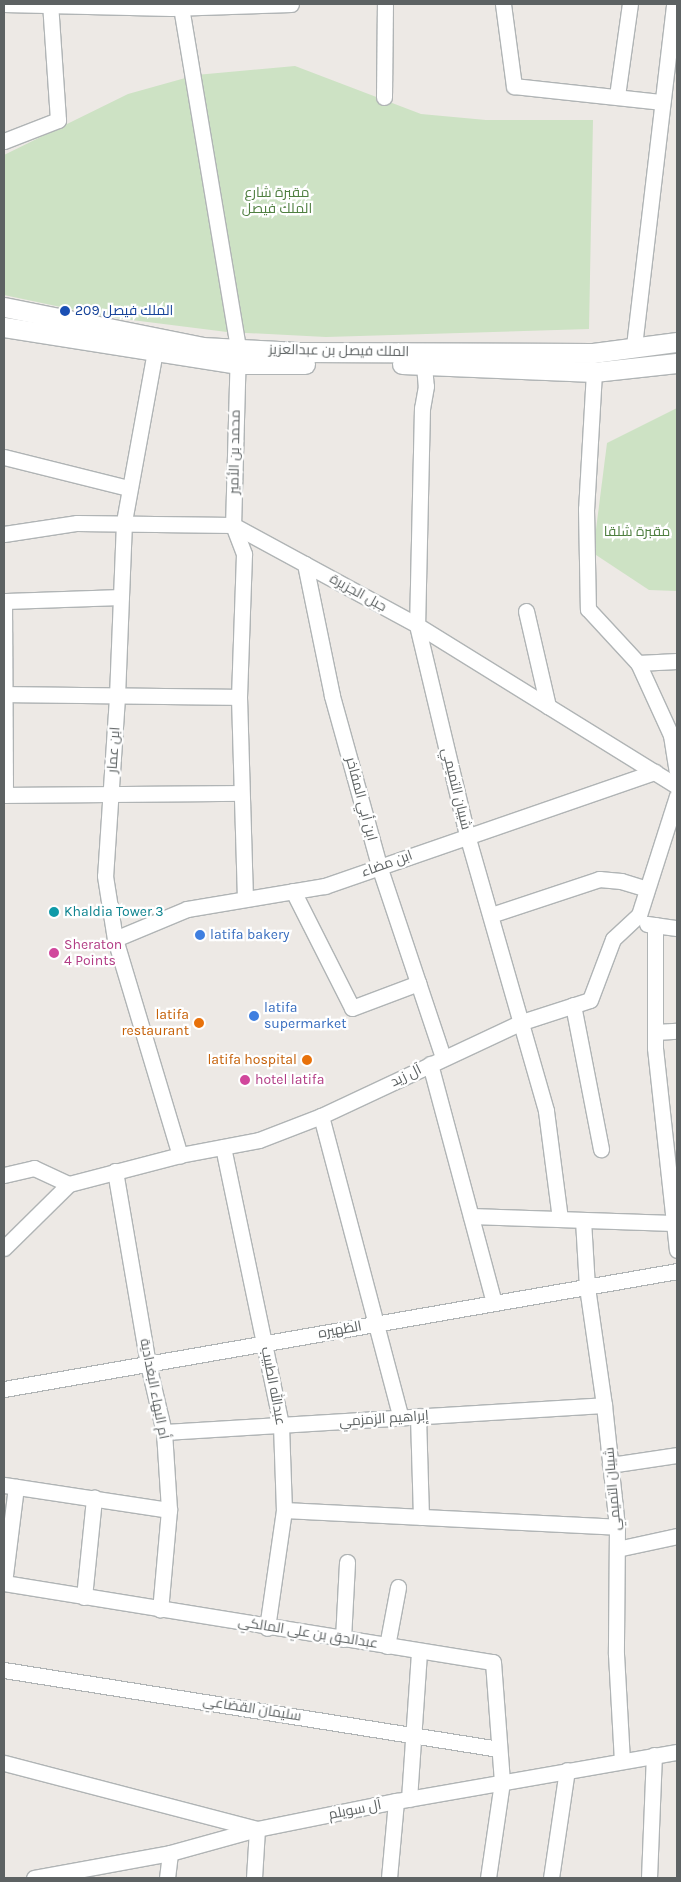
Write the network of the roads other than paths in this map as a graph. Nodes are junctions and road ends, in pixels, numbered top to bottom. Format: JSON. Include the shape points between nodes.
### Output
{"nodes":[{"id":1,"x":4,"y":4,"type":"edge"},
{"id":2,"x":50,"y":4,"type":"edge"},
{"id":3,"x":291,"y":4,"type":"edge"},
{"id":4,"x":385,"y":4,"type":"edge"},
{"id":5,"x":503,"y":4,"type":"edge"},
{"id":6,"x":630,"y":4,"type":"edge"},
{"id":7,"x":674,"y":4,"type":"edge"},
{"id":8,"x":174,"y":6,"type":"edge"},
{"id":9,"x":617,"y":96,"type":"junction"},
{"id":10,"x":384,"y":97,"type":"dead end"},
{"id":11,"x":662,"y":102,"type":"junction"},
{"id":12,"x":4,"y":141,"type":"edge"},
{"id":13,"x":4,"y":307,"type":"edge"},
{"id":14,"x":4,"y":327,"type":"edge"},
{"id":15,"x":677,"y":342,"type":"edge"},
{"id":16,"x":156,"y":346,"type":"junction"},
{"id":17,"x":634,"y":346,"type":"junction"},
{"id":18,"x":237,"y":356,"type":"junction"},
{"id":19,"x":423,"y":358,"type":"junction"},
{"id":20,"x":677,"y":363,"type":"edge"},
{"id":21,"x":594,"y":372,"type":"junction"},
{"id":22,"x":4,"y":457,"type":"edge"},
{"id":23,"x":128,"y":488,"type":"junction"},
{"id":24,"x":124,"y":522,"type":"junction"},
{"id":25,"x":233,"y":525,"type":"junction"},
{"id":26,"x":4,"y":534,"type":"edge"},
{"id":27,"x":305,"y":564,"type":"junction"},
{"id":28,"x":121,"y":597,"type":"junction"},
{"id":29,"x":4,"y":601,"type":"edge"},
{"id":30,"x":526,"y":611,"type":"dead end"},
{"id":31,"x":417,"y":625,"type":"junction"},
{"id":32,"x":677,"y":661,"type":"edge"},
{"id":33,"x":638,"y":663,"type":"junction"},
{"id":34,"x":4,"y":694,"type":"edge"},
{"id":35,"x":117,"y":697,"type":"junction"},
{"id":36,"x":239,"y":697,"type":"junction"},
{"id":37,"x":548,"y":706,"type":"junction"},
{"id":38,"x":677,"y":771,"type":"edge"},
{"id":39,"x":655,"y":772,"type":"junction"},
{"id":40,"x":677,"y":786,"type":"edge"},
{"id":41,"x":240,"y":793,"type":"junction"},
{"id":42,"x":4,"y":795,"type":"edge"},
{"id":43,"x":110,"y":795,"type":"junction"},
{"id":44,"x":677,"y":796,"type":"edge"},
{"id":45,"x":467,"y":835,"type":"junction"},
{"id":46,"x":379,"y":866,"type":"junction"},
{"id":47,"x":647,"y":889,"type":"junction"},
{"id":48,"x":293,"y":892,"type":"junction"},
{"id":49,"x":245,"y":899,"type":"junction"},
{"id":50,"x":491,"y":915,"type":"junction"},
{"id":51,"x":632,"y":921,"type":"junction"},
{"id":52,"x":655,"y":925,"type":"junction"},
{"id":53,"x":677,"y":928,"type":"edge"},
{"id":54,"x":115,"y":939,"type":"junction"},
{"id":55,"x":418,"y":982,"type":"junction"},
{"id":56,"x":573,"y":1005,"type":"junction"},
{"id":57,"x":522,"y":1022,"type":"junction"},
{"id":58,"x":677,"y":1031,"type":"edge"},
{"id":59,"x":655,"y":1032,"type":"junction"},
{"id":60,"x":436,"y":1061,"type":"junction"},
{"id":61,"x":321,"y":1116,"type":"junction"},
{"id":62,"x":223,"y":1147,"type":"junction"},
{"id":63,"x":601,"y":1148,"type":"dead end"},
{"id":64,"x":180,"y":1155,"type":"junction"},
{"id":65,"x":115,"y":1171,"type":"junction"},
{"id":66,"x":4,"y":1175,"type":"edge"},
{"id":67,"x":69,"y":1184,"type":"junction"},
{"id":68,"x":471,"y":1216,"type":"junction"},
{"id":69,"x":560,"y":1219,"type":"junction"},
{"id":70,"x":583,"y":1220,"type":"junction"},
{"id":71,"x":673,"y":1223,"type":"junction"},
{"id":72,"x":4,"y":1248,"type":"edge"},
{"id":73,"x":677,"y":1250,"type":"edge"},
{"id":74,"x":677,"y":1271,"type":"edge"},
{"id":75,"x":587,"y":1287,"type":"junction"},
{"id":76,"x":494,"y":1303,"type":"junction"},
{"id":77,"x":378,"y":1323,"type":"junction"},
{"id":78,"x":265,"y":1343,"type":"junction"},
{"id":79,"x":148,"y":1364,"type":"junction"},
{"id":80,"x":4,"y":1389,"type":"edge"},
{"id":81,"x":604,"y":1405,"type":"junction"},
{"id":82,"x":418,"y":1416,"type":"junction"},
{"id":83,"x":401,"y":1418,"type":"junction"},
{"id":84,"x":281,"y":1426,"type":"junction"},
{"id":85,"x":164,"y":1432,"type":"junction"},
{"id":86,"x":677,"y":1455,"type":"edge"},
{"id":87,"x":610,"y":1465,"type":"junction"},
{"id":88,"x":10,"y":1486,"type":"edge"},
{"id":89,"x":94,"y":1498,"type":"junction"},
{"id":90,"x":169,"y":1510,"type":"junction"},
{"id":91,"x":284,"y":1510,"type":"junction"},
{"id":92,"x":421,"y":1517,"type":"junction"},
{"id":93,"x":617,"y":1527,"type":"junction"},
{"id":94,"x":677,"y":1536,"type":"edge"},
{"id":95,"x":617,"y":1549,"type":"junction"},
{"id":96,"x":347,"y":1562,"type":"dead end"},
{"id":97,"x":4,"y":1583,"type":"edge"},
{"id":98,"x":398,"y":1587,"type":"dead end"},
{"id":99,"x":84,"y":1597,"type":"junction"},
{"id":100,"x":160,"y":1610,"type":"junction"},
{"id":101,"x":267,"y":1628,"type":"junction"},
{"id":102,"x":343,"y":1639,"type":"junction"},
{"id":103,"x":388,"y":1646,"type":"junction"},
{"id":104,"x":419,"y":1651,"type":"junction"},
{"id":105,"x":4,"y":1670,"type":"edge"},
{"id":106,"x":416,"y":1735,"type":"junction"},
{"id":107,"x":499,"y":1749,"type":"junction"},
{"id":108,"x":677,"y":1752,"type":"edge"},
{"id":109,"x":654,"y":1755,"type":"junction"},
{"id":110,"x":622,"y":1760,"type":"junction"},
{"id":111,"x":4,"y":1763,"type":"edge"},
{"id":112,"x":567,"y":1770,"type":"junction"},
{"id":113,"x":502,"y":1782,"type":"junction"},
{"id":114,"x":402,"y":1800,"type":"junction"},
{"id":115,"x":257,"y":1829,"type":"junction"},
{"id":116,"x":170,"y":1853,"type":"junction"},
{"id":117,"x":34,"y":1878,"type":"edge"},
{"id":118,"x":167,"y":1878,"type":"edge"},
{"id":119,"x":254,"y":1878,"type":"edge"},
{"id":120,"x":389,"y":1878,"type":"edge"},
{"id":121,"x":488,"y":1878,"type":"edge"},
{"id":122,"x":551,"y":1878,"type":"edge"},
{"id":123,"x":649,"y":1878,"type":"edge"}],
"edges":[{"from":1,"to":2,"type":"street"},
{"from":2,"to":8,"type":"street"},
{"from":2,"to":12,"type":"street","via":[[58,120]]},
{"from":3,"to":8,"type":"street"},
{"from":4,"to":10,"type":"street"},
{"from":5,"to":9,"type":"street","via":[[514,86]]},
{"from":6,"to":9,"type":"street"},
{"from":7,"to":11,"type":"street"},
{"from":8,"to":18,"type":"street","name":"محمد بن الأمير"},
{"from":9,"to":11,"type":"street"},
{"from":11,"to":17,"type":"street"},
{"from":13,"to":16,"type":"street","name":"الملك فيصل بن عبدالعزيز"},
{"from":14,"to":16,"type":"street","name":"الملك فيصل بن عبدالعزيز"},
{"from":15,"to":17,"type":"street","name":"الملك فيصل بن عبدالعزيز"},
{"from":16,"to":18,"type":"street","name":"الملك فيصل بن عبدالعزيز"},
{"from":16,"to":23,"type":"street","name":"ابن عمار"},
{"from":17,"to":19,"type":"street","name":"الملك فيصل بن عبدالعزيز","via":[[593,353]]},
{"from":18,"to":19,"type":"street","name":"الملك فيصل بن عبدالعزيز"},
{"from":18,"to":25,"type":"street","name":"محمد بن الأمير"},
{"from":19,"to":21,"type":"street","name":"الملك فيصل بن عبدالعزيز"},
{"from":19,"to":31,"type":"street","name":"شيبان التميمي"},
{"from":20,"to":21,"type":"street","name":"الملك فيصل بن عبدالعزيز"},
{"from":21,"to":33,"type":"street","via":[[586,509],[588,609]]},
{"from":22,"to":23,"type":"street"},
{"from":23,"to":24,"type":"street","name":"ابن عمار"},
{"from":24,"to":25,"type":"street","name":"جبل الجزيرة"},
{"from":24,"to":26,"type":"street","name":"جبل الجزيرة","via":[[77,523]]},
{"from":24,"to":28,"type":"street","name":"ابن عمار"},
{"from":25,"to":27,"type":"street","name":"جبل الجزيرة"},
{"from":25,"to":36,"type":"street","name":"محمد بن الأمير","via":[[244,554]]},
{"from":27,"to":31,"type":"street","name":"جبل الجزيرة"},
{"from":27,"to":46,"type":"street","name":"ابن أبي المفاخر","via":[[332,696]]},
{"from":28,"to":29,"type":"street"},
{"from":28,"to":35,"type":"street","name":"ابن عمار"},
{"from":29,"to":34,"type":"street"},
{"from":30,"to":37,"type":"street"},
{"from":31,"to":37,"type":"street","name":"جبل الجزيرة"},
{"from":31,"to":45,"type":"street","name":"شيبان التميمي"},
{"from":32,"to":33,"type":"street"},
{"from":33,"to":38,"type":"street","via":[[671,735]]},
{"from":34,"to":35,"type":"street"},
{"from":34,"to":42,"type":"street"},
{"from":35,"to":36,"type":"street"},
{"from":35,"to":43,"type":"street","name":"ابن عمار"},
{"from":36,"to":41,"type":"street","name":"محمد بن الأمير"},
{"from":37,"to":39,"type":"street","name":"جبل الجزيرة"},
{"from":39,"to":40,"type":"street","name":"جبل الجزيرة"},
{"from":39,"to":45,"type":"street","name":"ابن مضاء","via":[[563,806]]},
{"from":41,"to":43,"type":"street"},
{"from":41,"to":49,"type":"street","name":"محمد بن الأمير"},
{"from":42,"to":43,"type":"street"},
{"from":43,"to":54,"type":"street","name":"ابن عمار","via":[[105,876]]},
{"from":44,"to":47,"type":"street","name":"آل زيد"},
{"from":45,"to":46,"type":"street","name":"ابن مضاء"},
{"from":45,"to":50,"type":"street","name":"شيبان التميمي"},
{"from":46,"to":48,"type":"street","name":"ابن مضاء","via":[[325,886]]},
{"from":46,"to":55,"type":"street","name":"ابن أبي المفاخر"},
{"from":47,"to":50,"type":"street","via":[[621,881],[598,880]]},
{"from":47,"to":51,"type":"street","name":"آل زيد","via":[[639,915]]},
{"from":48,"to":49,"type":"street","name":"ابن مضاء"},
{"from":48,"to":55,"type":"street","via":[[352,1008]]},
{"from":49,"to":54,"type":"street","name":"ابن مضاء","via":[[187,909]]},
{"from":50,"to":57,"type":"street","name":"شيبان التميمي"},
{"from":51,"to":52,"type":"street"},
{"from":51,"to":56,"type":"street","name":"آل زيد","via":[[613,938],[590,1000]]},
{"from":52,"to":53,"type":"street"},
{"from":52,"to":59,"type":"street"},
{"from":54,"to":64,"type":"street","name":"ابن عمار"},
{"from":55,"to":60,"type":"street","name":"ابن أبي المفاخر"},
{"from":56,"to":57,"type":"street","name":"آل زيد"},
{"from":56,"to":63,"type":"street"},
{"from":57,"to":60,"type":"street","name":"آل زيد"},
{"from":57,"to":69,"type":"street","name":"شيبان التميمي","via":[[546,1111]]},
{"from":58,"to":59,"type":"street"},
{"from":59,"to":71,"type":"street"},
{"from":60,"to":61,"type":"street","name":"آل زيد"},
{"from":60,"to":68,"type":"street","name":"ابن أبي المفاخر"},
{"from":61,"to":62,"type":"street","name":"آل زيد","via":[[259,1140]]},
{"from":61,"to":77,"type":"street"},
{"from":62,"to":64,"type":"street","name":"آل زيد"},
{"from":62,"to":78,"type":"street","name":"عبدالله الطبيب"},
{"from":64,"to":65,"type":"street","name":"آل زيد"},
{"from":65,"to":67,"type":"street","name":"آل زيد"},
{"from":65,"to":79,"type":"street","name":"أم البهاء البغدادية"},
{"from":66,"to":67,"type":"street","via":[[34,1168]]},
{"from":67,"to":72,"type":"street"},
{"from":68,"to":69,"type":"street"},
{"from":68,"to":76,"type":"street","name":"ابن أبي المفاخر"},
{"from":69,"to":70,"type":"street"},
{"from":70,"to":71,"type":"street"},
{"from":70,"to":75,"type":"street","name":"شيبان التميمي"},
{"from":71,"to":73,"type":"street"},
{"from":74,"to":75,"type":"street","name":"الظهيره"},
{"from":75,"to":76,"type":"street","name":"الظهيره"},
{"from":75,"to":81,"type":"street","name":"شيبان التميمي"},
{"from":76,"to":77,"type":"street","name":"الظهيره"},
{"from":77,"to":78,"type":"street","name":"الظهيره"},
{"from":77,"to":83,"type":"street"},
{"from":78,"to":79,"type":"street","name":"الظهيره"},
{"from":78,"to":84,"type":"street","name":"عبدالله الطبيب"},
{"from":79,"to":80,"type":"street","name":"الظهيره"},
{"from":79,"to":85,"type":"street","name":"أم البهاء البغدادية"},
{"from":81,"to":82,"type":"street","name":"إبراهيم الزمزمي"},
{"from":81,"to":87,"type":"street","name":"شيبان التميمي"},
{"from":82,"to":83,"type":"street","name":"إبراهيم الزمزمي"},
{"from":82,"to":92,"type":"street"},
{"from":83,"to":84,"type":"street","name":"إبراهيم الزمزمي"},
{"from":84,"to":85,"type":"street","name":"إبراهيم الزمزمي"},
{"from":84,"to":91,"type":"street","name":"عبدالله الطبيب"},
{"from":85,"to":90,"type":"street","name":"أم البهاء البغدادية"},
{"from":86,"to":87,"type":"street"},
{"from":87,"to":93,"type":"street","name":"شيبان التميمي"},
{"from":88,"to":89,"type":"street"},
{"from":88,"to":97,"type":"street"},
{"from":89,"to":90,"type":"street"},
{"from":89,"to":99,"type":"street"},
{"from":90,"to":100,"type":"street","name":"أم البهاء البغدادية"},
{"from":91,"to":92,"type":"street"},
{"from":91,"to":101,"type":"street","name":"عبدالله الطبيب"},
{"from":92,"to":93,"type":"street"},
{"from":93,"to":95,"type":"street","name":"شيبان التميمي"},
{"from":94,"to":95,"type":"street"},
{"from":95,"to":110,"type":"street","name":"شيبان التميمي","via":[[616,1654]]},
{"from":96,"to":102,"type":"street"},
{"from":97,"to":99,"type":"street","name":"عبدالحق بن علي المالكي"},
{"from":98,"to":103,"type":"street"},
{"from":99,"to":100,"type":"street","name":"عبدالحق بن علي المالكي"},
{"from":100,"to":101,"type":"street","name":"عبدالحق بن علي المالكي"},
{"from":101,"to":102,"type":"street","name":"عبدالحق بن علي المالكي"},
{"from":102,"to":103,"type":"street","name":"عبدالحق بن علي المالكي"},
{"from":103,"to":104,"type":"street","name":"عبدالحق بن علي المالكي"},
{"from":104,"to":106,"type":"street"},
{"from":104,"to":107,"type":"street","name":"عبدالحق بن علي المالكي","via":[[493,1662]]},
{"from":105,"to":106,"type":"street","name":"سليمان القضاعي"},
{"from":106,"to":107,"type":"street","name":"سليمان القضاعي"},
{"from":106,"to":114,"type":"street"},
{"from":107,"to":113,"type":"street","name":"عبدالحق بن علي المالكي"},
{"from":108,"to":109,"type":"street","name":"آل سويلم"},
{"from":109,"to":110,"type":"street","name":"آل سويلم"},
{"from":109,"to":123,"type":"street"},
{"from":110,"to":112,"type":"street","name":"آل سويلم"},
{"from":111,"to":115,"type":"street"},
{"from":112,"to":113,"type":"street","name":"آل سويلم"},
{"from":112,"to":122,"type":"street"},
{"from":113,"to":114,"type":"street","name":"آل سويلم"},
{"from":113,"to":121,"type":"street","name":"عبدالحق بن علي المالكي"},
{"from":114,"to":115,"type":"street","name":"آل سويلم"},
{"from":114,"to":120,"type":"street"},
{"from":115,"to":116,"type":"street","name":"آل سويلم"},
{"from":115,"to":119,"type":"street"},
{"from":116,"to":117,"type":"street","name":"آل سويلم"},
{"from":116,"to":118,"type":"street"}]}
